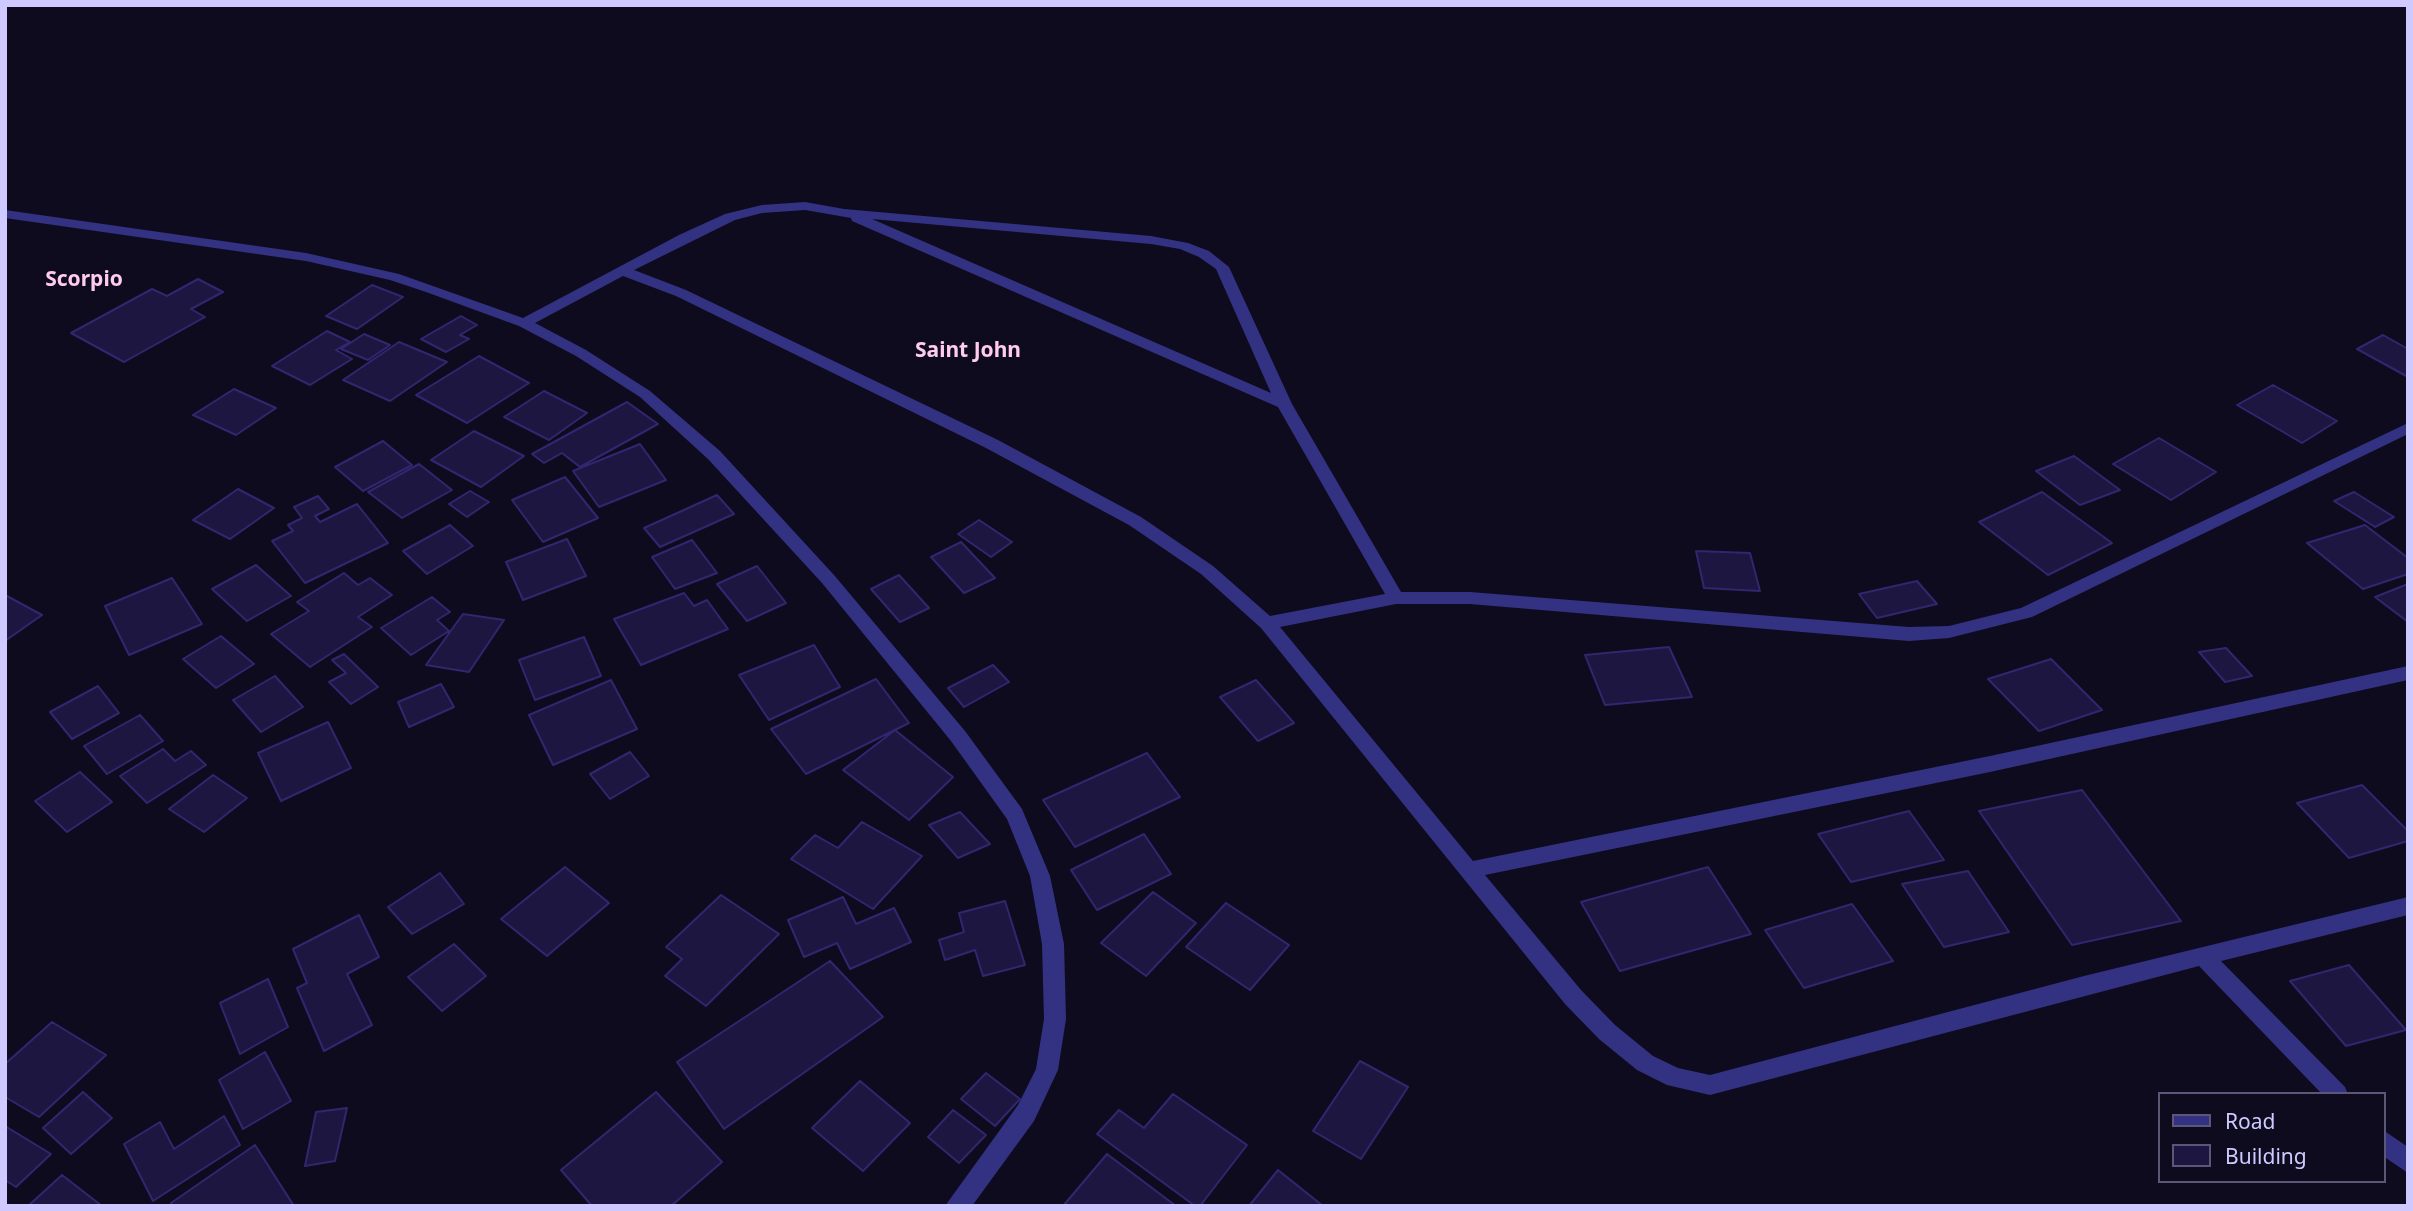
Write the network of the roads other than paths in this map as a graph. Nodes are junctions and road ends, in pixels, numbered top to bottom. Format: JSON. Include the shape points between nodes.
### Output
{"nodes":[{"id":1,"x":844,"y":213,"type":"junction"},
{"id":2,"x":5,"y":214,"type":"edge"},
{"id":3,"x":623,"y":271,"type":"junction"},
{"id":4,"x":524,"y":323,"type":"junction"},
{"id":5,"x":1284,"y":404,"type":"junction"},
{"id":6,"x":2408,"y":428,"type":"edge"},
{"id":7,"x":1396,"y":598,"type":"junction"},
{"id":8,"x":1267,"y":623,"type":"junction"},
{"id":9,"x":2408,"y":673,"type":"edge"},
{"id":10,"x":1469,"y":870,"type":"junction"},
{"id":11,"x":2408,"y":906,"type":"edge"},
{"id":12,"x":2203,"y":956,"type":"junction"},
{"id":13,"x":2335,"y":1092,"type":"edge"},
{"id":14,"x":2385,"y":1143,"type":"edge"},
{"id":15,"x":2408,"y":1162,"type":"edge"},
{"id":16,"x":957,"y":1206,"type":"edge"}],
"edges":[{"from":1,"to":3,"type":"street","via":[[805,206],[730,216]]},
{"from":1,"to":5,"type":"street"},
{"from":1,"to":5,"type":"street","via":[[1151,240],[1204,254],[1222,267],[1230,281]]},
{"from":2,"to":4,"type":"street","via":[[306,257],[394,277]]},
{"from":3,"to":4,"type":"street"},
{"from":3,"to":8,"type":"street","via":[[681,293],[980,438],[1135,521],[1207,570]]},
{"from":4,"to":16,"type":"street","via":[[645,394],[713,455],[828,579],[958,736],[1015,815],[1040,876],[1052,944],[1055,1019],[1048,1070],[1026,1113]]},
{"from":5,"to":7,"type":"street"},
{"from":6,"to":7,"type":"street","via":[[2026,613],[1949,632],[1909,634],[1470,598]]},
{"from":7,"to":8,"type":"street"},
{"from":8,"to":10,"type":"street"},
{"from":9,"to":10,"type":"street"},
{"from":10,"to":12,"type":"street","via":[[1607,1032],[1645,1063],[1675,1078],[1710,1085]]},
{"from":11,"to":12,"type":"street"},
{"from":12,"to":13,"type":"street"},
{"from":14,"to":15,"type":"street"}]}
